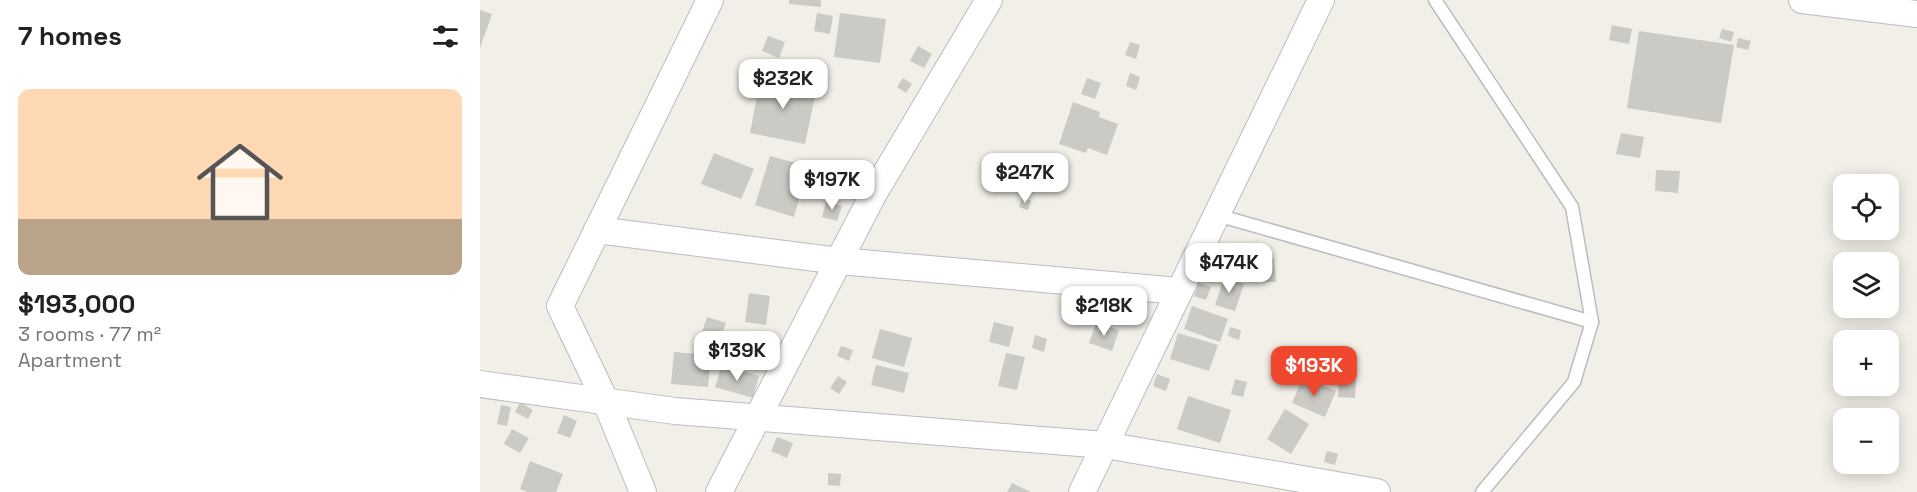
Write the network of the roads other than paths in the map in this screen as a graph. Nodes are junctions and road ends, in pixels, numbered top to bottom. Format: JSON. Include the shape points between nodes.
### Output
{"nodes":[{"id":1,"x":710,"y":0,"type":"edge"},
{"id":2,"x":988,"y":0,"type":"edge"},
{"id":3,"x":1321,"y":0,"type":"edge"},
{"id":4,"x":1435,"y":0,"type":"edge"},
{"id":5,"x":1802,"y":0,"type":"edge"},
{"id":6,"x":1917,"y":14,"type":"edge"},
{"id":7,"x":1217,"y":215,"type":"junction"},
{"id":8,"x":597,"y":230,"type":"junction"},
{"id":9,"x":838,"y":261,"type":"junction"},
{"id":10,"x":1179,"y":291,"type":"junction"},
{"id":11,"x":1592,"y":322,"type":"junction"},
{"id":12,"x":480,"y":384,"type":"edge"},
{"id":13,"x":606,"y":402,"type":"junction"},
{"id":14,"x":758,"y":418,"type":"junction"},
{"id":15,"x":1105,"y":445,"type":"junction"},
{"id":16,"x":643,"y":492,"type":"edge"},
{"id":17,"x":720,"y":492,"type":"edge"},
{"id":18,"x":1082,"y":492,"type":"edge"},
{"id":19,"x":1377,"y":492,"type":"edge"},
{"id":20,"x":1482,"y":492,"type":"edge"}],
"edges":[{"from":1,"to":8,"type":"street"},
{"from":2,"to":9,"type":"street"},
{"from":3,"to":7,"type":"street"},
{"from":4,"to":11,"type":"lane","via":[[1572,207]]},
{"from":5,"to":6,"type":"street"},
{"from":7,"to":10,"type":"street"},
{"from":7,"to":11,"type":"lane"},
{"from":8,"to":9,"type":"street"},
{"from":8,"to":13,"type":"street","via":[[560,306]]},
{"from":9,"to":10,"type":"street"},
{"from":9,"to":14,"type":"street"},
{"from":10,"to":15,"type":"street"},
{"from":11,"to":20,"type":"lane","via":[[1574,382]]},
{"from":12,"to":13,"type":"street"},
{"from":13,"to":14,"type":"street"},
{"from":13,"to":16,"type":"street"},
{"from":14,"to":15,"type":"street"},
{"from":14,"to":17,"type":"street"},
{"from":15,"to":18,"type":"street"},
{"from":15,"to":19,"type":"street"}]}
